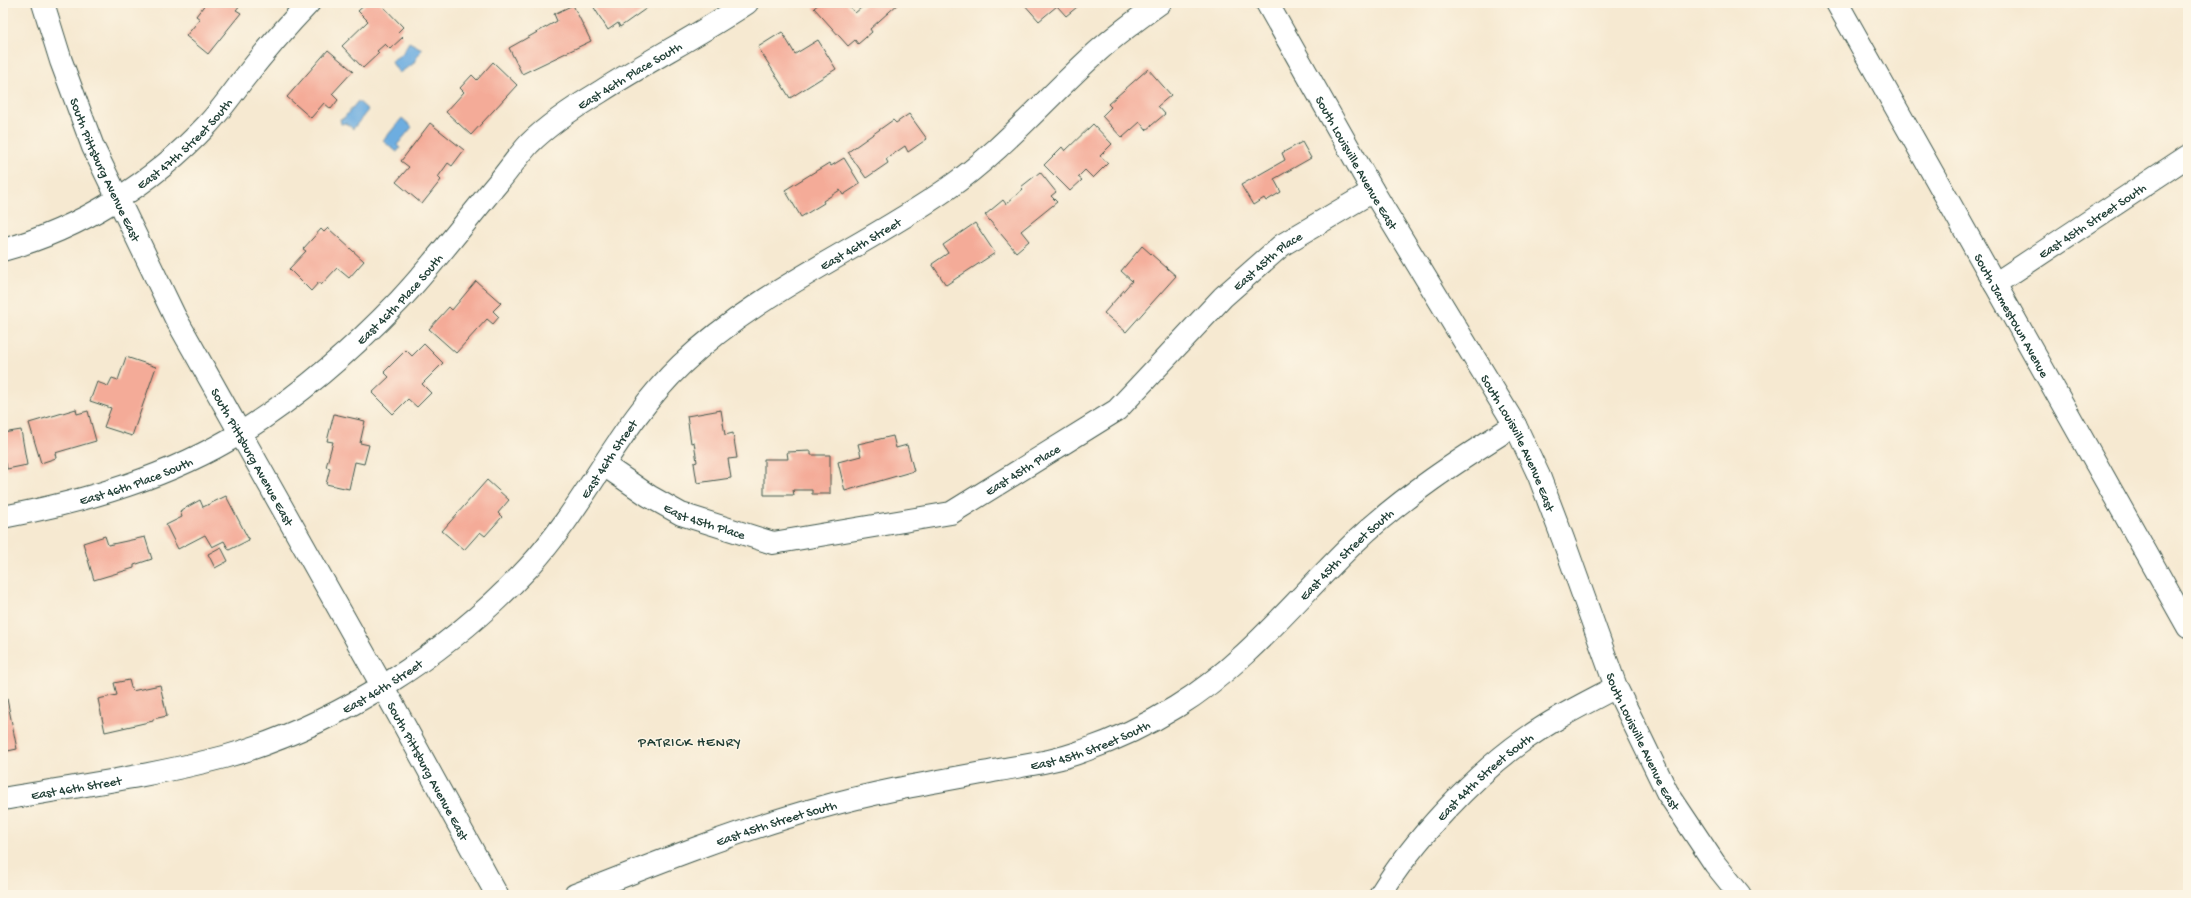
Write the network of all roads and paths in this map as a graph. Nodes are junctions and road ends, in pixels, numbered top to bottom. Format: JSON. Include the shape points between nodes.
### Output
{"nodes":[{"id":1,"x":43,"y":3,"type":"edge"},
{"id":2,"x":309,"y":3,"type":"edge"},
{"id":3,"x":747,"y":3,"type":"edge"},
{"id":4,"x":1160,"y":3,"type":"edge"},
{"id":5,"x":1267,"y":3,"type":"edge"},
{"id":6,"x":1837,"y":3,"type":"edge"},
{"id":7,"x":2188,"y":156,"type":"edge"},
{"id":8,"x":1373,"y":191,"type":"junction"},
{"id":9,"x":117,"y":199,"type":"junction"},
{"id":10,"x":3,"y":250,"type":"edge"},
{"id":11,"x":1995,"y":284,"type":"junction"},
{"id":12,"x":1515,"y":425,"type":"junction"},
{"id":13,"x":241,"y":433,"type":"junction"},
{"id":14,"x":604,"y":465,"type":"junction"},
{"id":15,"x":3,"y":517,"type":"edge"},
{"id":16,"x":2188,"y":627,"type":"edge"},
{"id":17,"x":383,"y":686,"type":"junction"},
{"id":18,"x":1616,"y":687,"type":"junction"},
{"id":19,"x":3,"y":799,"type":"edge"},
{"id":20,"x":497,"y":895,"type":"edge"},
{"id":21,"x":575,"y":895,"type":"edge"},
{"id":22,"x":1380,"y":895,"type":"edge"},
{"id":23,"x":1740,"y":895,"type":"edge"}],
"edges":[{"from":1,"to":9,"type":"street","name":"South Pittsburg Avenue East","via":[[61,62],[90,140]]},
{"from":2,"to":9,"type":"street","name":"East 47th Street South","via":[[261,57],[208,124],[152,174]]},
{"from":3,"to":13,"type":"street","name":"East 46th Place South","via":[[646,62],[559,119],[530,144],[400,300],[342,356],[286,402]]},
{"from":4,"to":14,"type":"street","name":"East 46th Street","via":[[1097,52],[998,147],[951,187],[883,232],[753,306],[714,336],[679,366],[649,402]]},
{"from":5,"to":8,"type":"street","name":"South Louisville Avenue East"},
{"from":6,"to":11,"type":"street","name":"South Jamestown Avenue"},
{"from":7,"to":11,"type":"street","name":"East 45th Street South"},
{"from":8,"to":12,"type":"street","name":"South Louisville Avenue East"},
{"from":8,"to":14,"type":"street","name":"East 45th Place","via":[[1276,250],[1222,297],[1117,410],[951,513],[773,544],[681,514]]},
{"from":9,"to":10,"type":"street","name":"East 47th Street South","via":[[61,229]]},
{"from":9,"to":13,"type":"street","name":"South Pittsburg Avenue East","via":[[175,318]]},
{"from":11,"to":16,"type":"street","name":"South Jamestown Avenue"},
{"from":12,"to":18,"type":"street","name":"South Louisville Avenue East","via":[[1539,476]]},
{"from":12,"to":21,"type":"street","name":"East 45th Street South","via":[[1460,459],[1416,491],[1356,542],[1258,641],[1217,677],[1176,707],[1133,730],[1074,754],[820,807],[715,841]]},
{"from":13,"to":15,"type":"street","name":"East 46th Place South","via":[[174,467],[122,488],[51,508]]},
{"from":13,"to":17,"type":"street","name":"South Pittsburg Avenue East"},
{"from":14,"to":17,"type":"street","name":"East 46th Street","via":[[563,525],[529,567],[487,608],[439,648]]},
{"from":17,"to":19,"type":"street","name":"East 46th Street","via":[[281,738],[225,756],[175,768]]},
{"from":17,"to":20,"type":"street","name":"South Pittsburg Avenue East"},
{"from":18,"to":22,"type":"street","name":"East 44th Street South","via":[[1560,716],[1493,765],[1455,801],[1394,872]]},
{"from":18,"to":23,"type":"street","name":"South Louisville Avenue East","via":[[1668,792],[1715,864]]}]}
